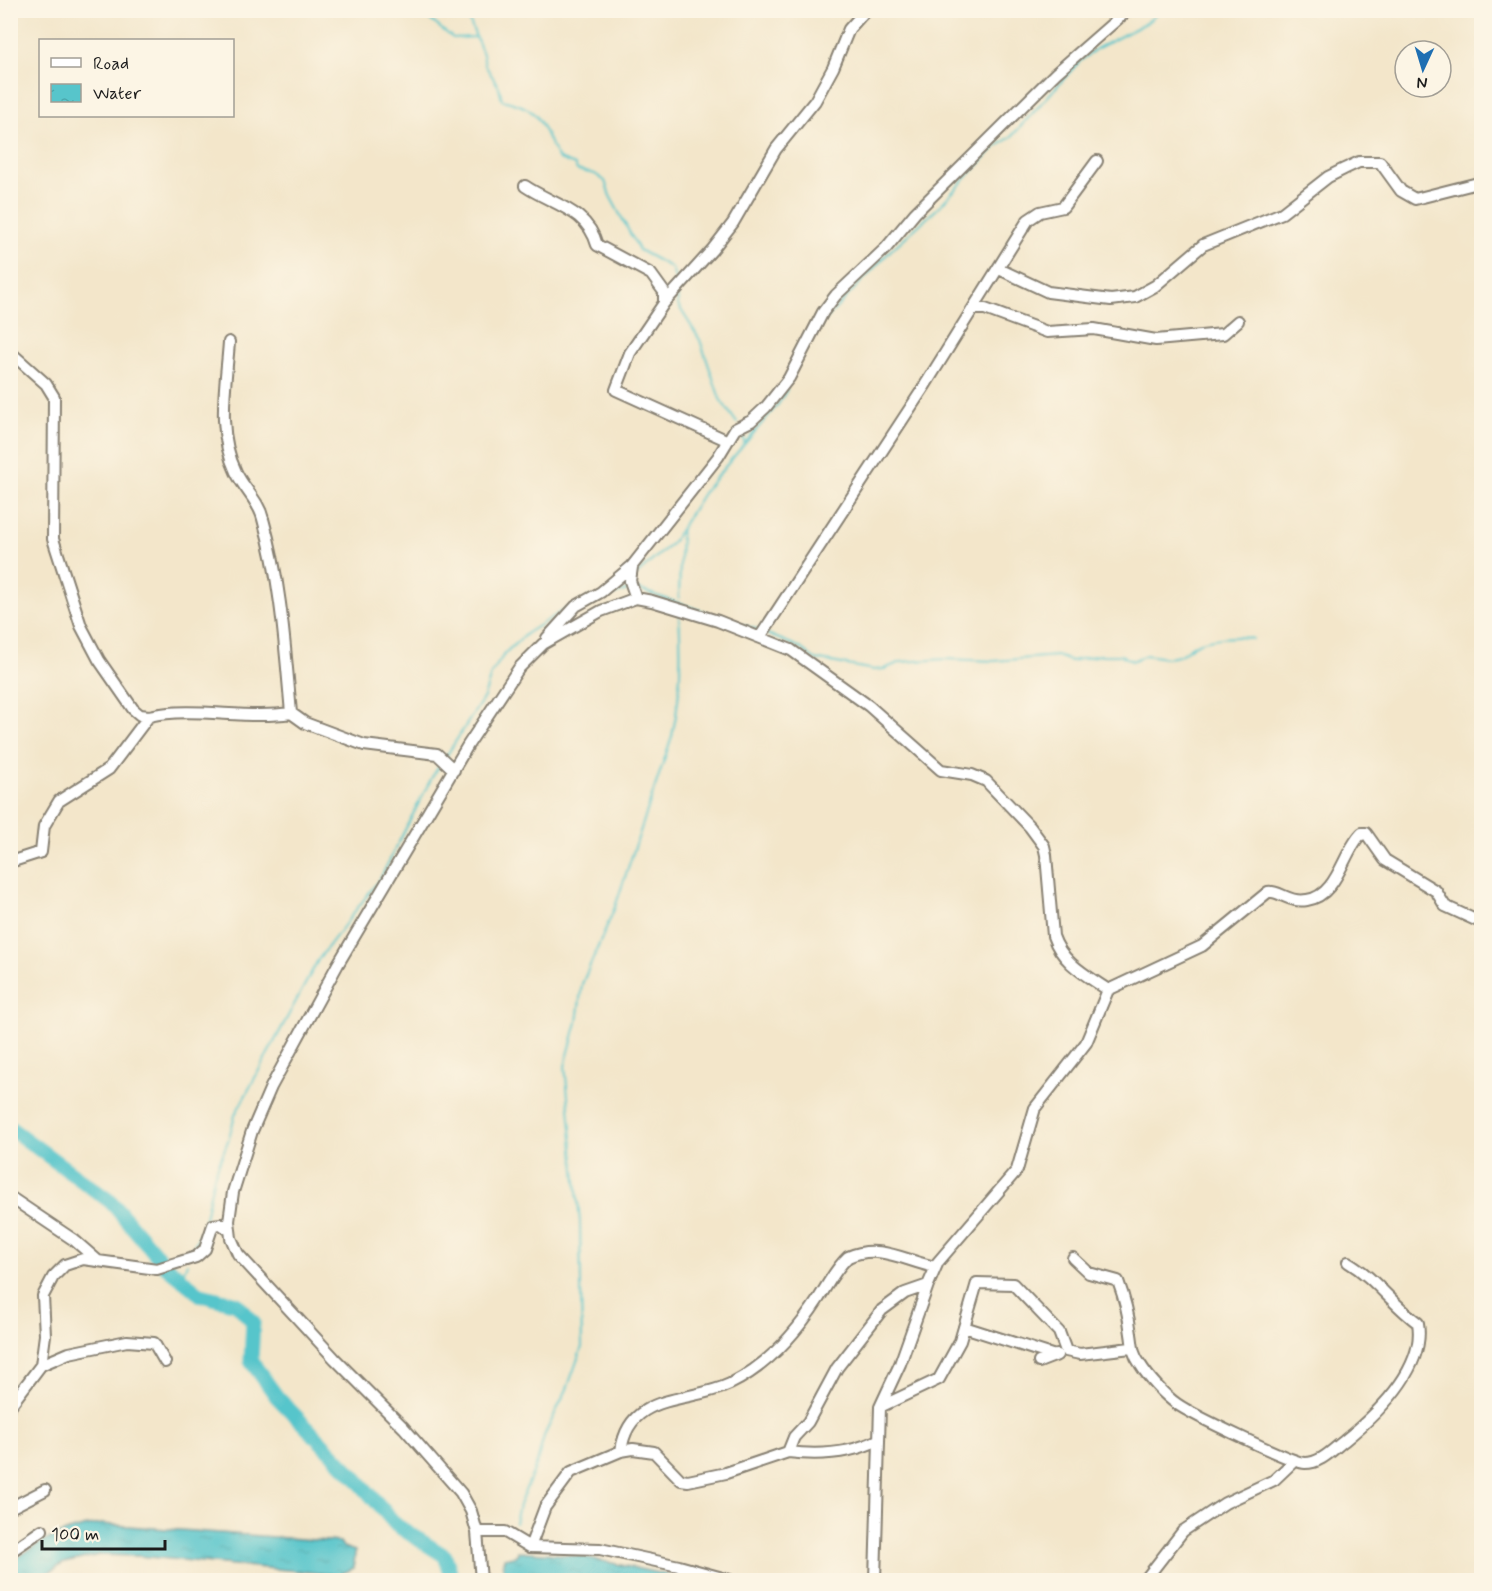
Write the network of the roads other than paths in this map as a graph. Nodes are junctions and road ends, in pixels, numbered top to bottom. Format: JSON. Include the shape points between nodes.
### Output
{"nodes":[{"id":1,"x":866,"y":10,"type":"edge"},
{"id":2,"x":1128,"y":10,"type":"edge"},
{"id":3,"x":1097,"y":161,"type":"dead end"},
{"id":4,"x":1482,"y":182,"type":"edge"},
{"id":5,"x":525,"y":186,"type":"dead end"},
{"id":6,"x":999,"y":269,"type":"junction"},
{"id":7,"x":664,"y":303,"type":"junction"},
{"id":8,"x":974,"y":309,"type":"junction"},
{"id":9,"x":1238,"y":321,"type":"dead end"},
{"id":10,"x":229,"y":342,"type":"dead end"},
{"id":11,"x":10,"y":352,"type":"edge"},
{"id":12,"x":726,"y":444,"type":"junction"},
{"id":13,"x":632,"y":567,"type":"junction"},
{"id":14,"x":636,"y":598,"type":"junction"},
{"id":15,"x":760,"y":637,"type":"junction"},
{"id":16,"x":543,"y":644,"type":"junction"},
{"id":17,"x":291,"y":712,"type":"junction"},
{"id":18,"x":149,"y":716,"type":"junction"},
{"id":19,"x":454,"y":770,"type":"junction"},
{"id":20,"x":10,"y":862,"type":"edge"},
{"id":21,"x":1482,"y":923,"type":"edge"},
{"id":22,"x":1108,"y":990,"type":"junction"},
{"id":23,"x":10,"y":1197,"type":"edge"},
{"id":24,"x":229,"y":1230,"type":"junction"},
{"id":25,"x":1073,"y":1258,"type":"dead end"},
{"id":26,"x":97,"y":1260,"type":"junction"},
{"id":27,"x":1348,"y":1262,"type":"dead end"},
{"id":28,"x":935,"y":1267,"type":"junction"},
{"id":29,"x":928,"y":1286,"type":"junction"},
{"id":30,"x":964,"y":1327,"type":"junction"},
{"id":31,"x":1131,"y":1348,"type":"junction"},
{"id":32,"x":1066,"y":1351,"type":"junction"},
{"id":33,"x":1055,"y":1356,"type":"junction"},
{"id":34,"x":165,"y":1362,"type":"dead end"},
{"id":35,"x":1039,"y":1362,"type":"dead end"},
{"id":36,"x":41,"y":1365,"type":"junction"},
{"id":37,"x":10,"y":1406,"type":"edge"},
{"id":38,"x":880,"y":1407,"type":"junction"},
{"id":39,"x":878,"y":1440,"type":"junction"},
{"id":40,"x":621,"y":1451,"type":"junction"},
{"id":41,"x":788,"y":1452,"type":"junction"},
{"id":42,"x":1294,"y":1461,"type":"junction"},
{"id":43,"x":45,"y":1490,"type":"dead end"},
{"id":44,"x":10,"y":1508,"type":"edge"},
{"id":45,"x":42,"y":1530,"type":"dead end"},
{"id":46,"x":477,"y":1532,"type":"junction"},
{"id":47,"x":530,"y":1546,"type":"junction"},
{"id":48,"x":10,"y":1552,"type":"edge"},
{"id":49,"x":481,"y":1581,"type":"edge"},
{"id":50,"x":730,"y":1581,"type":"edge"},
{"id":51,"x":875,"y":1581,"type":"edge"},
{"id":52,"x":1145,"y":1581,"type":"edge"}],
"edges":[{"from":1,"to":7,"type":"street","via":[[849,29],[815,101],[776,149],[733,223]]},
{"from":2,"to":12,"type":"street","via":[[1047,81],[836,295],[789,378],[758,416],[735,429]]},
{"from":3,"to":6,"type":"street","via":[[1063,207],[1040,212],[1028,220]]},
{"from":4,"to":6,"type":"street","via":[[1415,199],[1401,190],[1380,162],[1359,162],[1328,177],[1282,213],[1203,245],[1149,290],[1123,300],[1048,292]]},
{"from":5,"to":7,"type":"street","via":[[581,217],[603,250],[651,274],[664,292]]},
{"from":6,"to":8,"type":"street"},
{"from":7,"to":12,"type":"street","via":[[630,353],[616,390]]},
{"from":8,"to":9,"type":"street","via":[[985,309],[1047,332],[1094,329],[1156,340],[1223,334]]},
{"from":8,"to":15,"type":"street"},
{"from":10,"to":17,"type":"street","via":[[223,425],[236,473],[260,508],[265,526],[285,631]]},
{"from":11,"to":18,"type":"street","via":[[46,384],[54,397],[53,539],[71,599],[111,678],[133,709]]},
{"from":12,"to":13,"type":"street"},
{"from":13,"to":14,"type":"street","via":[[630,581]]},
{"from":13,"to":16,"type":"street","via":[[576,606]]},
{"from":14,"to":15,"type":"street","via":[[686,610]]},
{"from":14,"to":16,"type":"street","via":[[601,611]]},
{"from":15,"to":22,"type":"street","via":[[791,650],[832,678],[891,724],[940,770],[986,781],[1044,846],[1053,936],[1062,957]]},
{"from":16,"to":19,"type":"street","via":[[514,675]]},
{"from":17,"to":18,"type":"street"},
{"from":17,"to":19,"type":"street","via":[[305,723],[364,745],[437,754]]},
{"from":18,"to":20,"type":"street","via":[[109,769],[59,801],[45,826],[41,852]]},
{"from":19,"to":24,"type":"street","via":[[338,964],[271,1086],[233,1191]]},
{"from":21,"to":22,"type":"street","via":[[1445,906],[1436,891],[1385,860],[1362,833],[1336,876],[1318,896],[1289,900],[1268,892],[1202,946]]},
{"from":22,"to":28,"type":"street","via":[[1086,1043],[1035,1108],[1017,1170]]},
{"from":23,"to":26,"type":"street"},
{"from":24,"to":26,"type":"street","via":[[221,1224],[213,1225],[205,1249],[196,1257],[157,1269]]},
{"from":24,"to":46,"type":"street","via":[[238,1254],[443,1470],[467,1503]]},
{"from":25,"to":31,"type":"street","via":[[1089,1273],[1118,1281]]},
{"from":26,"to":36,"type":"street","via":[[72,1261],[53,1277],[46,1289]]},
{"from":27,"to":42,"type":"street","via":[[1379,1284],[1418,1323],[1419,1342],[1386,1404],[1319,1460]]},
{"from":28,"to":29,"type":"street"},
{"from":28,"to":40,"type":"street","via":[[884,1252],[848,1257],[794,1335],[729,1384],[663,1401],[642,1411],[625,1434]]},
{"from":29,"to":38,"type":"street"},
{"from":29,"to":41,"type":"street","via":[[905,1293],[882,1310],[837,1368]]},
{"from":30,"to":32,"type":"street","via":[[977,1283],[1013,1284],[1059,1332]]},
{"from":30,"to":33,"type":"street"},
{"from":30,"to":38,"type":"street","via":[[939,1379]]},
{"from":31,"to":32,"type":"street","via":[[1080,1354]]},
{"from":31,"to":42,"type":"street","via":[[1144,1369],[1177,1404]]},
{"from":32,"to":33,"type":"street"},
{"from":33,"to":35,"type":"street"},
{"from":34,"to":36,"type":"street","via":[[154,1342],[127,1341],[69,1353]]},
{"from":36,"to":37,"type":"street"},
{"from":38,"to":39,"type":"street"},
{"from":39,"to":41,"type":"street","via":[[843,1453]]},
{"from":39,"to":51,"type":"street"},
{"from":40,"to":41,"type":"street","via":[[654,1452],[681,1480],[688,1481]]},
{"from":40,"to":47,"type":"street","via":[[571,1473],[545,1507]]},
{"from":42,"to":52,"type":"street","via":[[1274,1480],[1225,1503],[1183,1531]]},
{"from":43,"to":44,"type":"street"},
{"from":45,"to":48,"type":"street"},
{"from":46,"to":47,"type":"street","via":[[505,1532]]},
{"from":46,"to":49,"type":"street"},
{"from":47,"to":50,"type":"street","via":[[600,1549]]}]}
